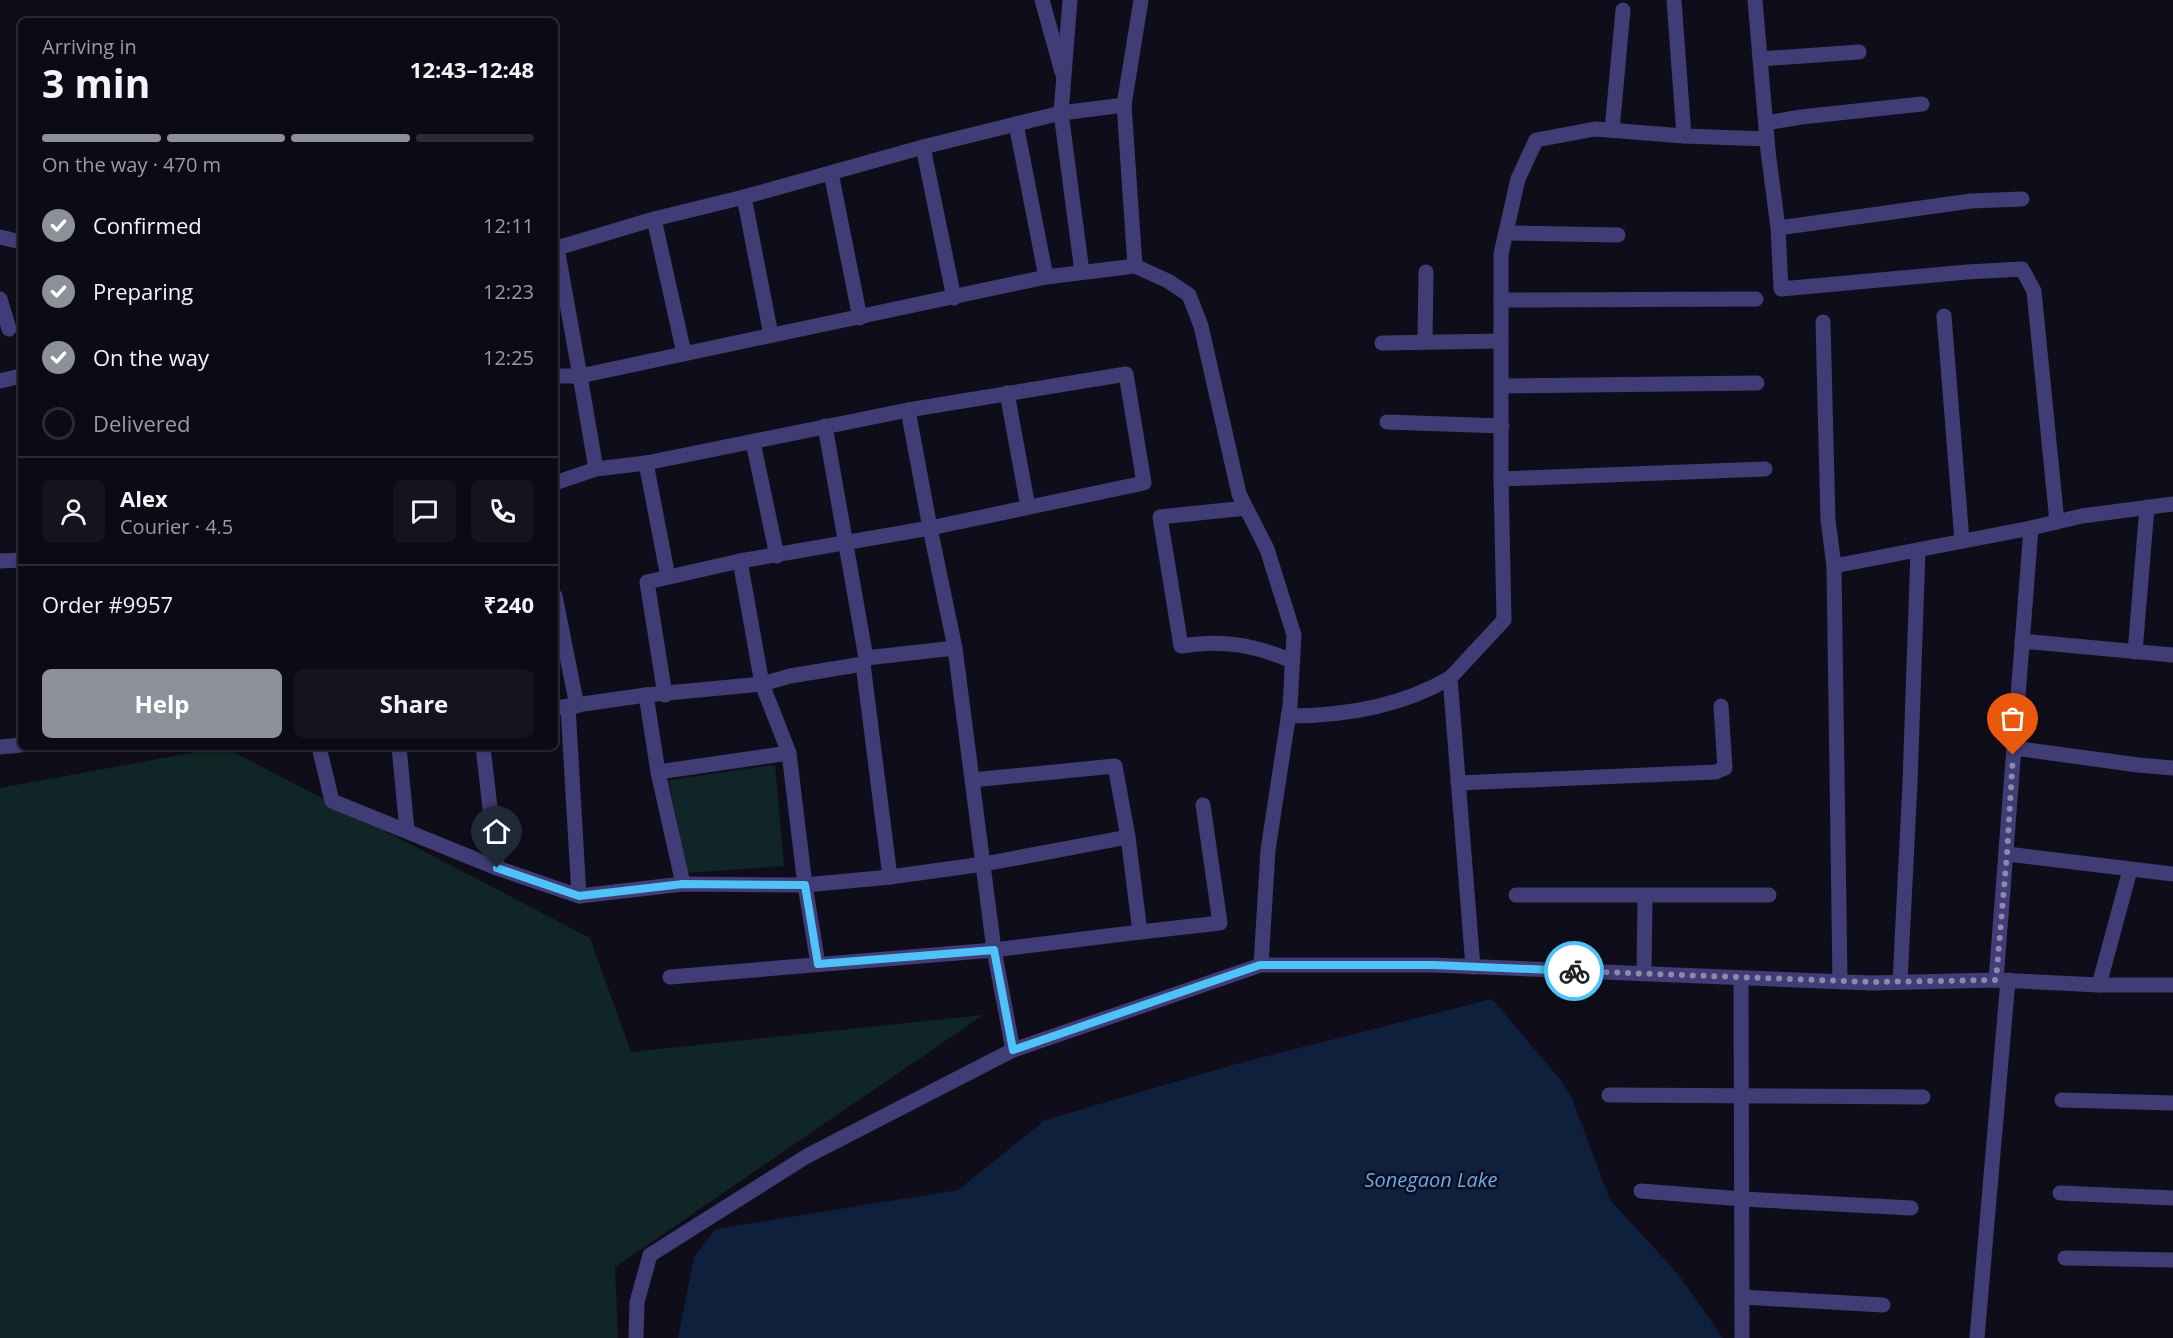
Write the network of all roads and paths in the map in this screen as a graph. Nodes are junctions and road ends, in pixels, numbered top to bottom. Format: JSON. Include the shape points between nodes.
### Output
{"nodes":[{"id":1,"x":1042,"y":0,"type":"edge"},
{"id":2,"x":1070,"y":0,"type":"edge"},
{"id":3,"x":1142,"y":0,"type":"edge"},
{"id":4,"x":1674,"y":0,"type":"edge"},
{"id":5,"x":1755,"y":0,"type":"edge"},
{"id":6,"x":1623,"y":10,"type":"dead end"},
{"id":7,"x":1859,"y":52,"type":"dead end"},
{"id":8,"x":1760,"y":59,"type":"junction"},
{"id":9,"x":1065,"y":84,"type":"junction"},
{"id":10,"x":1922,"y":104,"type":"dead end"},
{"id":11,"x":1124,"y":105,"type":"junction"},
{"id":12,"x":1061,"y":113,"type":"junction"},
{"id":13,"x":1766,"y":123,"type":"junction"},
{"id":14,"x":1016,"y":124,"type":"junction"},
{"id":15,"x":1612,"y":130,"type":"junction"},
{"id":16,"x":1684,"y":136,"type":"junction"},
{"id":17,"x":1767,"y":139,"type":"junction"},
{"id":18,"x":923,"y":147,"type":"junction"},
{"id":19,"x":831,"y":173,"type":"junction"},
{"id":20,"x":744,"y":197,"type":"junction"},
{"id":21,"x":2022,"y":199,"type":"dead end"},
{"id":22,"x":654,"y":219,"type":"junction"},
{"id":23,"x":1778,"y":228,"type":"junction"},
{"id":24,"x":1506,"y":233,"type":"junction"},
{"id":25,"x":1618,"y":235,"type":"dead end"},
{"id":26,"x":0,"y":237,"type":"edge"},
{"id":27,"x":18,"y":241,"type":"edge"},
{"id":28,"x":558,"y":247,"type":"edge"},
{"id":29,"x":558,"y":259,"type":"edge"},
{"id":30,"x":1135,"y":266,"type":"junction"},
{"id":31,"x":1082,"y":272,"type":"junction"},
{"id":32,"x":1426,"y":272,"type":"dead end"},
{"id":33,"x":1046,"y":277,"type":"junction"},
{"id":34,"x":954,"y":298,"type":"junction"},
{"id":35,"x":0,"y":299,"type":"edge"},
{"id":36,"x":1756,"y":299,"type":"dead end"},
{"id":37,"x":1502,"y":300,"type":"junction"},
{"id":38,"x":1944,"y":316,"type":"dead end"},
{"id":39,"x":860,"y":318,"type":"junction"},
{"id":40,"x":1823,"y":322,"type":"dead end"},
{"id":41,"x":10,"y":329,"type":"edge"},
{"id":42,"x":771,"y":335,"type":"junction"},
{"id":43,"x":1502,"y":341,"type":"junction"},
{"id":44,"x":1425,"y":342,"type":"junction"},
{"id":45,"x":1382,"y":343,"type":"dead end"},
{"id":46,"x":684,"y":353,"type":"junction"},
{"id":47,"x":558,"y":376,"type":"edge"},
{"id":48,"x":580,"y":376,"type":"junction"},
{"id":49,"x":18,"y":377,"type":"edge"},
{"id":50,"x":0,"y":381,"type":"edge"},
{"id":51,"x":1757,"y":383,"type":"dead end"},
{"id":52,"x":1502,"y":386,"type":"junction"},
{"id":53,"x":1007,"y":393,"type":"junction"},
{"id":54,"x":908,"y":410,"type":"junction"},
{"id":55,"x":1387,"y":422,"type":"dead end"},
{"id":56,"x":825,"y":426,"type":"junction"},
{"id":57,"x":1502,"y":426,"type":"junction"},
{"id":58,"x":753,"y":442,"type":"junction"},
{"id":59,"x":646,"y":463,"type":"junction"},
{"id":60,"x":596,"y":469,"type":"junction"},
{"id":61,"x":1764,"y":469,"type":"dead end"},
{"id":62,"x":1501,"y":479,"type":"junction"},
{"id":63,"x":558,"y":482,"type":"edge"},
{"id":64,"x":2173,"y":504,"type":"edge"},
{"id":65,"x":1028,"y":507,"type":"junction"},
{"id":66,"x":2147,"y":507,"type":"junction"},
{"id":67,"x":1246,"y":508,"type":"junction"},
{"id":68,"x":2057,"y":522,"type":"junction"},
{"id":69,"x":930,"y":528,"type":"junction"},
{"id":70,"x":2031,"y":528,"type":"junction"},
{"id":71,"x":1962,"y":541,"type":"junction"},
{"id":72,"x":845,"y":542,"type":"junction"},
{"id":73,"x":1918,"y":550,"type":"junction"},
{"id":74,"x":777,"y":556,"type":"junction"},
{"id":75,"x":18,"y":560,"type":"edge"},
{"id":76,"x":0,"y":561,"type":"edge"},
{"id":77,"x":740,"y":561,"type":"junction"},
{"id":78,"x":1834,"y":566,"type":"junction"},
{"id":79,"x":668,"y":577,"type":"junction"},
{"id":80,"x":558,"y":624,"type":"edge"},
{"id":81,"x":2022,"y":641,"type":"junction"},
{"id":82,"x":955,"y":648,"type":"junction"},
{"id":83,"x":2135,"y":652,"type":"junction"},
{"id":84,"x":2173,"y":655,"type":"edge"},
{"id":85,"x":864,"y":661,"type":"junction"},
{"id":86,"x":1292,"y":661,"type":"junction"},
{"id":87,"x":1450,"y":678,"type":"junction"},
{"id":88,"x":762,"y":684,"type":"junction"},
{"id":89,"x":646,"y":695,"type":"junction"},
{"id":90,"x":665,"y":695,"type":"junction"},
{"id":91,"x":1722,"y":706,"type":"dead end"},
{"id":92,"x":567,"y":707,"type":"edge"},
{"id":93,"x":1288,"y":716,"type":"junction"},
{"id":94,"x":18,"y":745,"type":"edge"},
{"id":95,"x":0,"y":747,"type":"edge"},
{"id":96,"x":2014,"y":748,"type":"junction"},
{"id":97,"x":320,"y":750,"type":"edge"},
{"id":98,"x":399,"y":750,"type":"edge"},
{"id":99,"x":483,"y":750,"type":"edge"},
{"id":100,"x":789,"y":753,"type":"junction"},
{"id":101,"x":2173,"y":768,"type":"edge"},
{"id":102,"x":658,"y":772,"type":"junction"},
{"id":103,"x":972,"y":780,"type":"junction"},
{"id":104,"x":1458,"y":783,"type":"junction"},
{"id":105,"x":1203,"y":805,"type":"dead end"},
{"id":106,"x":407,"y":830,"type":"junction"},
{"id":107,"x":1128,"y":837,"type":"junction"},
{"id":108,"x":2007,"y":854,"type":"junction"},
{"id":109,"x":984,"y":864,"type":"junction"},
{"id":110,"x":497,"y":868,"type":"junction"},
{"id":111,"x":2130,"y":870,"type":"junction"},
{"id":112,"x":2173,"y":874,"type":"edge"},
{"id":113,"x":890,"y":877,"type":"junction"},
{"id":114,"x":683,"y":884,"type":"junction"},
{"id":115,"x":805,"y":885,"type":"junction"},
{"id":116,"x":1516,"y":895,"type":"dead end"},
{"id":117,"x":1769,"y":895,"type":"dead end"},
{"id":118,"x":579,"y":896,"type":"junction"},
{"id":119,"x":1645,"y":896,"type":"junction"},
{"id":120,"x":1140,"y":932,"type":"junction"},
{"id":121,"x":994,"y":950,"type":"junction"},
{"id":122,"x":818,"y":964,"type":"junction"},
{"id":123,"x":1260,"y":965,"type":"junction"},
{"id":124,"x":1473,"y":967,"type":"junction"},
{"id":125,"x":1644,"y":974,"type":"junction"},
{"id":126,"x":670,"y":977,"type":"dead end"},
{"id":127,"x":1741,"y":978,"type":"junction"},
{"id":128,"x":2002,"y":980,"type":"junction"},
{"id":129,"x":1839,"y":981,"type":"junction"},
{"id":130,"x":1900,"y":982,"type":"junction"},
{"id":131,"x":2099,"y":985,"type":"junction"},
{"id":132,"x":2173,"y":985,"type":"edge"},
{"id":133,"x":1013,"y":1050,"type":"junction"},
{"id":134,"x":1609,"y":1095,"type":"dead end"},
{"id":135,"x":1742,"y":1095,"type":"junction"},
{"id":136,"x":1923,"y":1097,"type":"dead end"},
{"id":137,"x":2062,"y":1100,"type":"dead end"},
{"id":138,"x":2173,"y":1103,"type":"edge"},
{"id":139,"x":1641,"y":1191,"type":"dead end"},
{"id":140,"x":2060,"y":1193,"type":"dead end"},
{"id":141,"x":2173,"y":1198,"type":"edge"},
{"id":142,"x":1743,"y":1199,"type":"junction"},
{"id":143,"x":1911,"y":1208,"type":"dead end"},
{"id":144,"x":2065,"y":1258,"type":"dead end"},
{"id":145,"x":2173,"y":1260,"type":"edge"},
{"id":146,"x":1742,"y":1297,"type":"junction"},
{"id":147,"x":1883,"y":1305,"type":"dead end"},
{"id":148,"x":636,"y":1338,"type":"edge"},
{"id":149,"x":1742,"y":1338,"type":"edge"},
{"id":150,"x":1977,"y":1338,"type":"edge"}],
"edges":[{"from":1,"to":9,"type":"street"},
{"from":2,"to":9,"type":"street"},
{"from":3,"to":11,"type":"street"},
{"from":4,"to":16,"type":"street"},
{"from":5,"to":8,"type":"street"},
{"from":6,"to":15,"type":"street"},
{"from":7,"to":8,"type":"street"},
{"from":8,"to":13,"type":"street"},
{"from":9,"to":12,"type":"street"},
{"from":10,"to":13,"type":"street"},
{"from":11,"to":12,"type":"street"},
{"from":11,"to":30,"type":"street"},
{"from":12,"to":14,"type":"street"},
{"from":12,"to":31,"type":"street"},
{"from":13,"to":17,"type":"street"},
{"from":14,"to":18,"type":"street"},
{"from":14,"to":33,"type":"street"},
{"from":15,"to":16,"type":"street"},
{"from":15,"to":24,"type":"street","via":[[1595,129],[1536,141],[1518,179]]},
{"from":16,"to":17,"type":"street"},
{"from":17,"to":23,"type":"street"},
{"from":18,"to":19,"type":"street"},
{"from":18,"to":34,"type":"street"},
{"from":19,"to":20,"type":"street"},
{"from":19,"to":39,"type":"street"},
{"from":20,"to":22,"type":"street"},
{"from":20,"to":42,"type":"street"},
{"from":21,"to":23,"type":"street","via":[[1971,201]]},
{"from":22,"to":28,"type":"street"},
{"from":22,"to":46,"type":"street"},
{"from":23,"to":68,"type":"street","via":[[1781,290],[2022,269],[2034,291]]},
{"from":24,"to":25,"type":"street"},
{"from":24,"to":37,"type":"street","via":[[1501,254]]},
{"from":26,"to":27,"type":"street"},
{"from":29,"to":48,"type":"street"},
{"from":30,"to":31,"type":"street"},
{"from":30,"to":67,"type":"street","via":[[1189,295],[1201,326],[1239,494]]},
{"from":31,"to":33,"type":"street"},
{"from":32,"to":44,"type":"street"},
{"from":33,"to":34,"type":"street"},
{"from":34,"to":39,"type":"street"},
{"from":35,"to":41,"type":"street"},
{"from":36,"to":37,"type":"street"},
{"from":37,"to":43,"type":"street"},
{"from":38,"to":71,"type":"street"},
{"from":39,"to":42,"type":"street"},
{"from":40,"to":78,"type":"street","via":[[1828,520]]},
{"from":42,"to":46,"type":"street"},
{"from":43,"to":44,"type":"street"},
{"from":43,"to":52,"type":"street"},
{"from":44,"to":45,"type":"street"},
{"from":46,"to":48,"type":"street"},
{"from":47,"to":48,"type":"street"},
{"from":48,"to":60,"type":"street"},
{"from":49,"to":50,"type":"street"},
{"from":51,"to":52,"type":"street"},
{"from":52,"to":57,"type":"street"},
{"from":53,"to":54,"type":"street"},
{"from":53,"to":65,"type":"street"},
{"from":53,"to":65,"type":"street","via":[[1126,374],[1144,483]]},
{"from":54,"to":56,"type":"street"},
{"from":54,"to":69,"type":"street"},
{"from":55,"to":57,"type":"street"},
{"from":56,"to":58,"type":"street"},
{"from":56,"to":72,"type":"street"},
{"from":57,"to":62,"type":"street"},
{"from":58,"to":59,"type":"street"},
{"from":58,"to":74,"type":"street"},
{"from":59,"to":60,"type":"street"},
{"from":59,"to":79,"type":"street"},
{"from":60,"to":63,"type":"street"},
{"from":61,"to":62,"type":"street"},
{"from":62,"to":87,"type":"street","via":[[1504,620]]},
{"from":64,"to":66,"type":"street"},
{"from":65,"to":69,"type":"street"},
{"from":66,"to":68,"type":"street"},
{"from":66,"to":83,"type":"street"},
{"from":67,"to":86,"type":"street","via":[[1267,549],[1294,635]]},
{"from":67,"to":86,"type":"street","via":[[1160,517],[1181,646],[1207,641],[1264,649]]},
{"from":68,"to":70,"type":"street"},
{"from":69,"to":72,"type":"street"},
{"from":69,"to":82,"type":"street"},
{"from":70,"to":71,"type":"street"},
{"from":70,"to":81,"type":"street"},
{"from":71,"to":73,"type":"street"},
{"from":72,"to":74,"type":"street"},
{"from":72,"to":85,"type":"street"},
{"from":73,"to":78,"type":"street"},
{"from":73,"to":130,"type":"street"},
{"from":74,"to":77,"type":"street"},
{"from":75,"to":76,"type":"street"},
{"from":77,"to":79,"type":"street"},
{"from":77,"to":88,"type":"street"},
{"from":78,"to":129,"type":"street"},
{"from":79,"to":90,"type":"street","via":[[648,582]]},
{"from":80,"to":92,"type":"street"},
{"from":81,"to":83,"type":"street"},
{"from":81,"to":96,"type":"street"},
{"from":82,"to":85,"type":"street"},
{"from":82,"to":103,"type":"street"},
{"from":83,"to":84,"type":"street"},
{"from":85,"to":88,"type":"street"},
{"from":85,"to":113,"type":"street"},
{"from":86,"to":93,"type":"street"},
{"from":87,"to":93,"type":"street","via":[[1398,701],[1323,716]]},
{"from":87,"to":104,"type":"street"},
{"from":88,"to":90,"type":"street"},
{"from":88,"to":100,"type":"street"},
{"from":89,"to":90,"type":"street"},
{"from":89,"to":92,"type":"street"},
{"from":89,"to":102,"type":"street"},
{"from":91,"to":104,"type":"street","via":[[1725,768],[1716,772]]},
{"from":92,"to":118,"type":"street"},
{"from":93,"to":123,"type":"street","via":[[1268,850]]},
{"from":94,"to":95,"type":"street"},
{"from":96,"to":101,"type":"street"},
{"from":96,"to":108,"type":"street"},
{"from":97,"to":106,"type":"street","via":[[332,801]]},
{"from":98,"to":106,"type":"street"},
{"from":99,"to":110,"type":"street"},
{"from":100,"to":102,"type":"street"},
{"from":100,"to":115,"type":"street"},
{"from":102,"to":114,"type":"street"},
{"from":103,"to":107,"type":"street","via":[[1115,766]]},
{"from":103,"to":109,"type":"street"},
{"from":104,"to":124,"type":"street"},
{"from":105,"to":120,"type":"street","via":[[1220,923]]},
{"from":106,"to":110,"type":"street"},
{"from":107,"to":109,"type":"street"},
{"from":107,"to":120,"type":"street"},
{"from":108,"to":111,"type":"street"},
{"from":108,"to":128,"type":"street"},
{"from":109,"to":113,"type":"street"},
{"from":109,"to":121,"type":"street"},
{"from":110,"to":118,"type":"street"},
{"from":111,"to":112,"type":"street"},
{"from":111,"to":131,"type":"street"},
{"from":113,"to":115,"type":"street"},
{"from":114,"to":115,"type":"street"},
{"from":114,"to":118,"type":"street"},
{"from":115,"to":122,"type":"street"},
{"from":116,"to":119,"type":"street"},
{"from":117,"to":119,"type":"street"},
{"from":119,"to":125,"type":"street"},
{"from":120,"to":121,"type":"street"},
{"from":121,"to":122,"type":"street"},
{"from":121,"to":133,"type":"street"},
{"from":122,"to":126,"type":"street"},
{"from":123,"to":124,"type":"street"},
{"from":123,"to":133,"type":"street"},
{"from":124,"to":125,"type":"street"},
{"from":125,"to":127,"type":"street"},
{"from":127,"to":129,"type":"street"},
{"from":127,"to":135,"type":"street"},
{"from":128,"to":130,"type":"street"},
{"from":128,"to":131,"type":"street"},
{"from":128,"to":150,"type":"street"},
{"from":129,"to":130,"type":"street"},
{"from":131,"to":132,"type":"street"},
{"from":133,"to":148,"type":"street","via":[[807,1156],[650,1255],[637,1302]]},
{"from":134,"to":135,"type":"street"},
{"from":135,"to":136,"type":"street"},
{"from":135,"to":142,"type":"street"},
{"from":137,"to":138,"type":"street"},
{"from":139,"to":142,"type":"street"},
{"from":140,"to":141,"type":"street"},
{"from":142,"to":143,"type":"street"},
{"from":142,"to":146,"type":"street"},
{"from":144,"to":145,"type":"street"},
{"from":146,"to":147,"type":"street"},
{"from":146,"to":149,"type":"street"}]}
